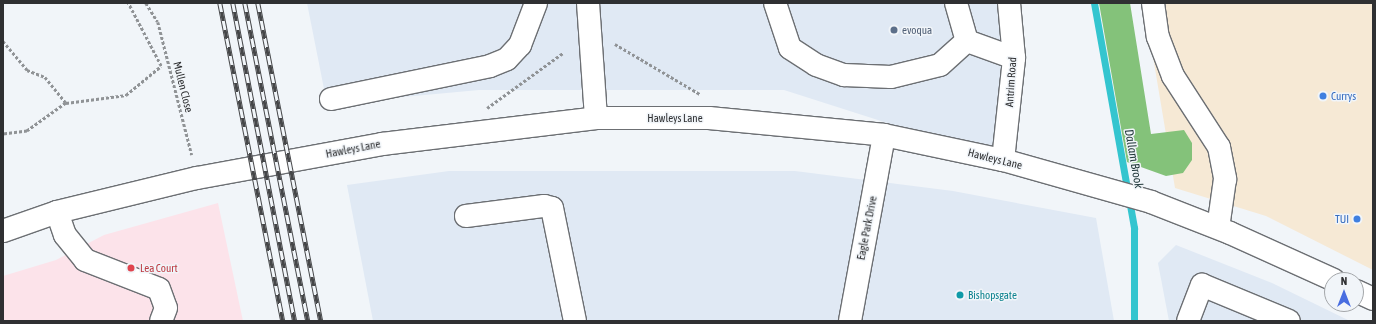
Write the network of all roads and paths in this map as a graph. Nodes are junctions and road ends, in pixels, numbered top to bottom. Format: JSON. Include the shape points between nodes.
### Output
{"nodes":[{"id":1,"x":128,"y":3,"type":"edge"},
{"id":2,"x":146,"y":3,"type":"edge"},
{"id":3,"x":536,"y":3,"type":"edge"},
{"id":4,"x":588,"y":3,"type":"edge"},
{"id":5,"x":775,"y":3,"type":"edge"},
{"id":6,"x":956,"y":3,"type":"edge"},
{"id":7,"x":1009,"y":3,"type":"edge"},
{"id":8,"x":1152,"y":3,"type":"edge"},
{"id":9,"x":3,"y":41,"type":"edge"},
{"id":10,"x":967,"y":41,"type":"junction"},
{"id":11,"x":610,"y":42,"type":"dead end"},
{"id":12,"x":564,"y":53,"type":"dead end"},
{"id":13,"x":1014,"y":58,"type":"junction"},
{"id":14,"x":702,"y":96,"type":"dead end"},
{"id":15,"x":331,"y":99,"type":"dead end"},
{"id":16,"x":66,"y":103,"type":"junction"},
{"id":17,"x":485,"y":111,"type":"dead end"},
{"id":18,"x":596,"y":118,"type":"junction"},
{"id":19,"x":3,"y":134,"type":"edge"},
{"id":20,"x":884,"y":135,"type":"junction"},
{"id":21,"x":1003,"y":160,"type":"junction"},
{"id":22,"x":197,"y":178,"type":"junction"},
{"id":23,"x":57,"y":212,"type":"junction"},
{"id":24,"x":466,"y":216,"type":"dead end"},
{"id":25,"x":1218,"y":228,"type":"junction"},
{"id":26,"x":3,"y":231,"type":"edge"},
{"id":27,"x":1324,"y":276,"type":"edge"},
{"id":28,"x":161,"y":321,"type":"edge"},
{"id":29,"x":575,"y":321,"type":"edge"},
{"id":30,"x":850,"y":321,"type":"edge"},
{"id":31,"x":1188,"y":321,"type":"edge"},
{"id":32,"x":1289,"y":321,"type":"edge"}],
"edges":[{"from":1,"to":16,"type":"path","name":"Mullen Close","via":[[161,66],[126,95]]},
{"from":2,"to":22,"type":"path","name":"Mullen Close","via":[[158,22]]},
{"from":3,"to":15,"type":"street","via":[[520,45],[507,59],[490,66]]},
{"from":4,"to":18,"type":"street"},
{"from":5,"to":10,"type":"street","via":[[790,48],[816,65],[844,75],[890,77],[940,65]]},
{"from":6,"to":10,"type":"street"},
{"from":7,"to":13,"type":"street","name":"Antrim Road"},
{"from":8,"to":25,"type":"street","via":[[1158,37],[1173,76],[1219,147],[1225,179]]},
{"from":9,"to":16,"type":"path","via":[[27,70],[45,77]]},
{"from":10,"to":13,"type":"street"},
{"from":11,"to":14,"type":"path","via":[[686,83]]},
{"from":12,"to":17,"type":"path"},
{"from":13,"to":21,"type":"street","name":"Antrim Road"},
{"from":16,"to":19,"type":"path","name":"Mullen Close","via":[[27,131]]},
{"from":18,"to":20,"type":"street","name":"Hawleys Lane","via":[[709,118]]},
{"from":18,"to":22,"type":"street","name":"Hawleys Lane","via":[[382,144]]},
{"from":20,"to":21,"type":"street","name":"Hawleys Lane"},
{"from":20,"to":30,"type":"street","name":"Eagle Park Drive"},
{"from":21,"to":25,"type":"street","name":"Hawleys Lane","via":[[1151,202]]},
{"from":22,"to":23,"type":"street","name":"Hawleys Lane"},
{"from":23,"to":26,"type":"street","name":"Hawleys Lane"},
{"from":23,"to":28,"type":"street","via":[[65,235],[86,260],[159,289],[166,308]]},
{"from":24,"to":29,"type":"street","via":[[544,206],[552,208]]},
{"from":25,"to":27,"type":"street","name":"Hawleys Lane"},
{"from":31,"to":32,"type":"street","via":[[1202,285]]}]}
